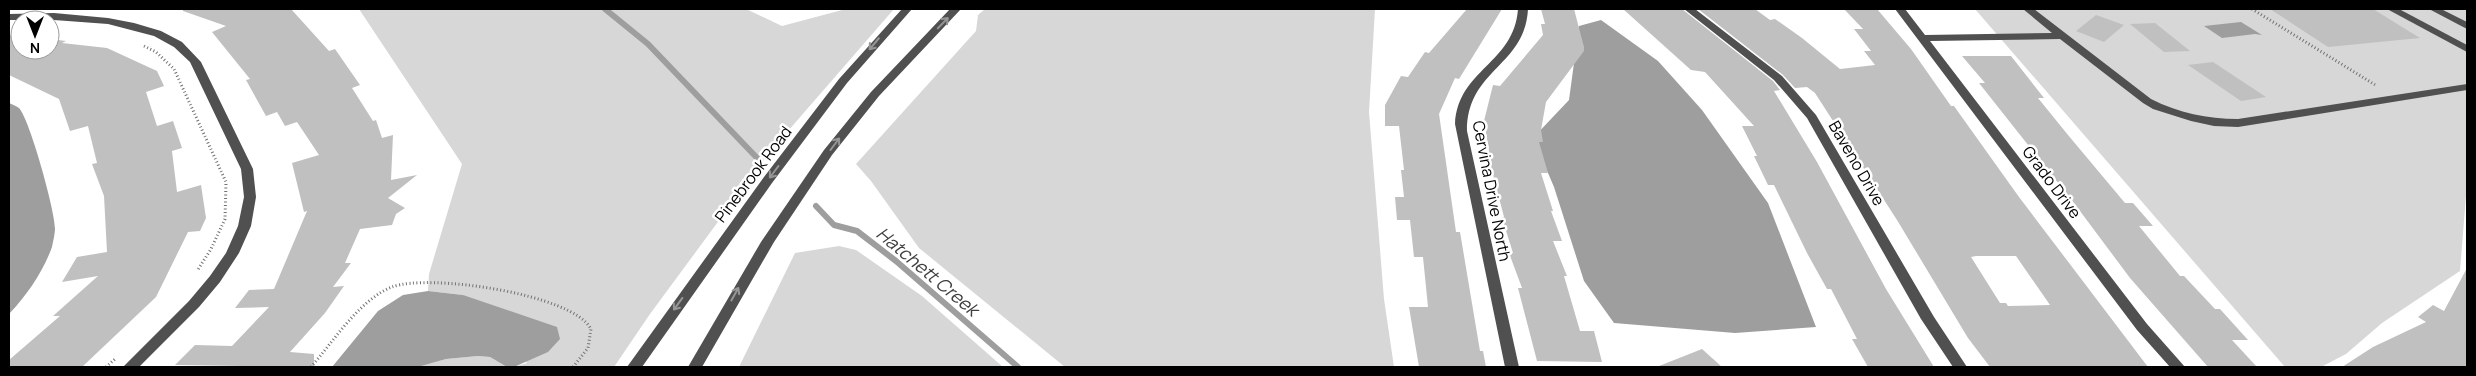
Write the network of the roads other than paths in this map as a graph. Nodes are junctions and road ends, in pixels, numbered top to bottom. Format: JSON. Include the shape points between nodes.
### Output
{"nodes":[{"id":1,"x":907,"y":9,"type":"edge"},
{"id":2,"x":956,"y":9,"type":"edge"},
{"id":3,"x":1523,"y":9,"type":"edge"},
{"id":4,"x":1689,"y":9,"type":"edge"},
{"id":5,"x":2028,"y":9,"type":"edge"},
{"id":6,"x":2392,"y":9,"type":"edge"},
{"id":7,"x":2434,"y":9,"type":"edge"},
{"id":8,"x":1901,"y":10,"type":"edge"},
{"id":9,"x":9,"y":17,"type":"edge"},
{"id":10,"x":2467,"y":26,"type":"edge"},
{"id":11,"x":2065,"y":36,"type":"junction"},
{"id":12,"x":1923,"y":38,"type":"junction"},
{"id":13,"x":2467,"y":49,"type":"edge"},
{"id":14,"x":2467,"y":87,"type":"edge"},
{"id":15,"x":130,"y":367,"type":"edge"},
{"id":16,"x":634,"y":367,"type":"edge"},
{"id":17,"x":695,"y":367,"type":"edge"},
{"id":18,"x":1512,"y":367,"type":"edge"},
{"id":19,"x":1960,"y":367,"type":"edge"},
{"id":20,"x":2178,"y":367,"type":"edge"}],
"edges":[{"from":1,"to":16,"type":"street","name":"Pinebrook Road","one_way":true,"via":[[843,81]]},
{"from":17,"to":2,"type":"street","one_way":true,"via":[[748,270],[819,166],[864,108]]},
{"from":3,"to":18,"type":"street","name":"Cervina Drive North","via":[[1518,37],[1469,92],[1461,117],[1461,131]]},
{"from":4,"to":19,"type":"street","name":"Baveno Drive","via":[[1778,78],[1812,116],[1928,318]]},
{"from":5,"to":11,"type":"street"},
{"from":6,"to":13,"type":"street"},
{"from":7,"to":10,"type":"street"},
{"from":8,"to":12,"type":"street","name":"Grado Drive"},
{"from":9,"to":15,"type":"street","via":[[100,20],[151,32],[171,41],[194,60],[247,169],[250,186],[248,213],[224,266],[190,309]]},
{"from":11,"to":12,"type":"street"},
{"from":11,"to":14,"type":"street","via":[[2147,101],[2170,112],[2201,120],[2238,123]]},
{"from":12,"to":20,"type":"street","name":"Grado Drive","via":[[2142,327]]}]}
